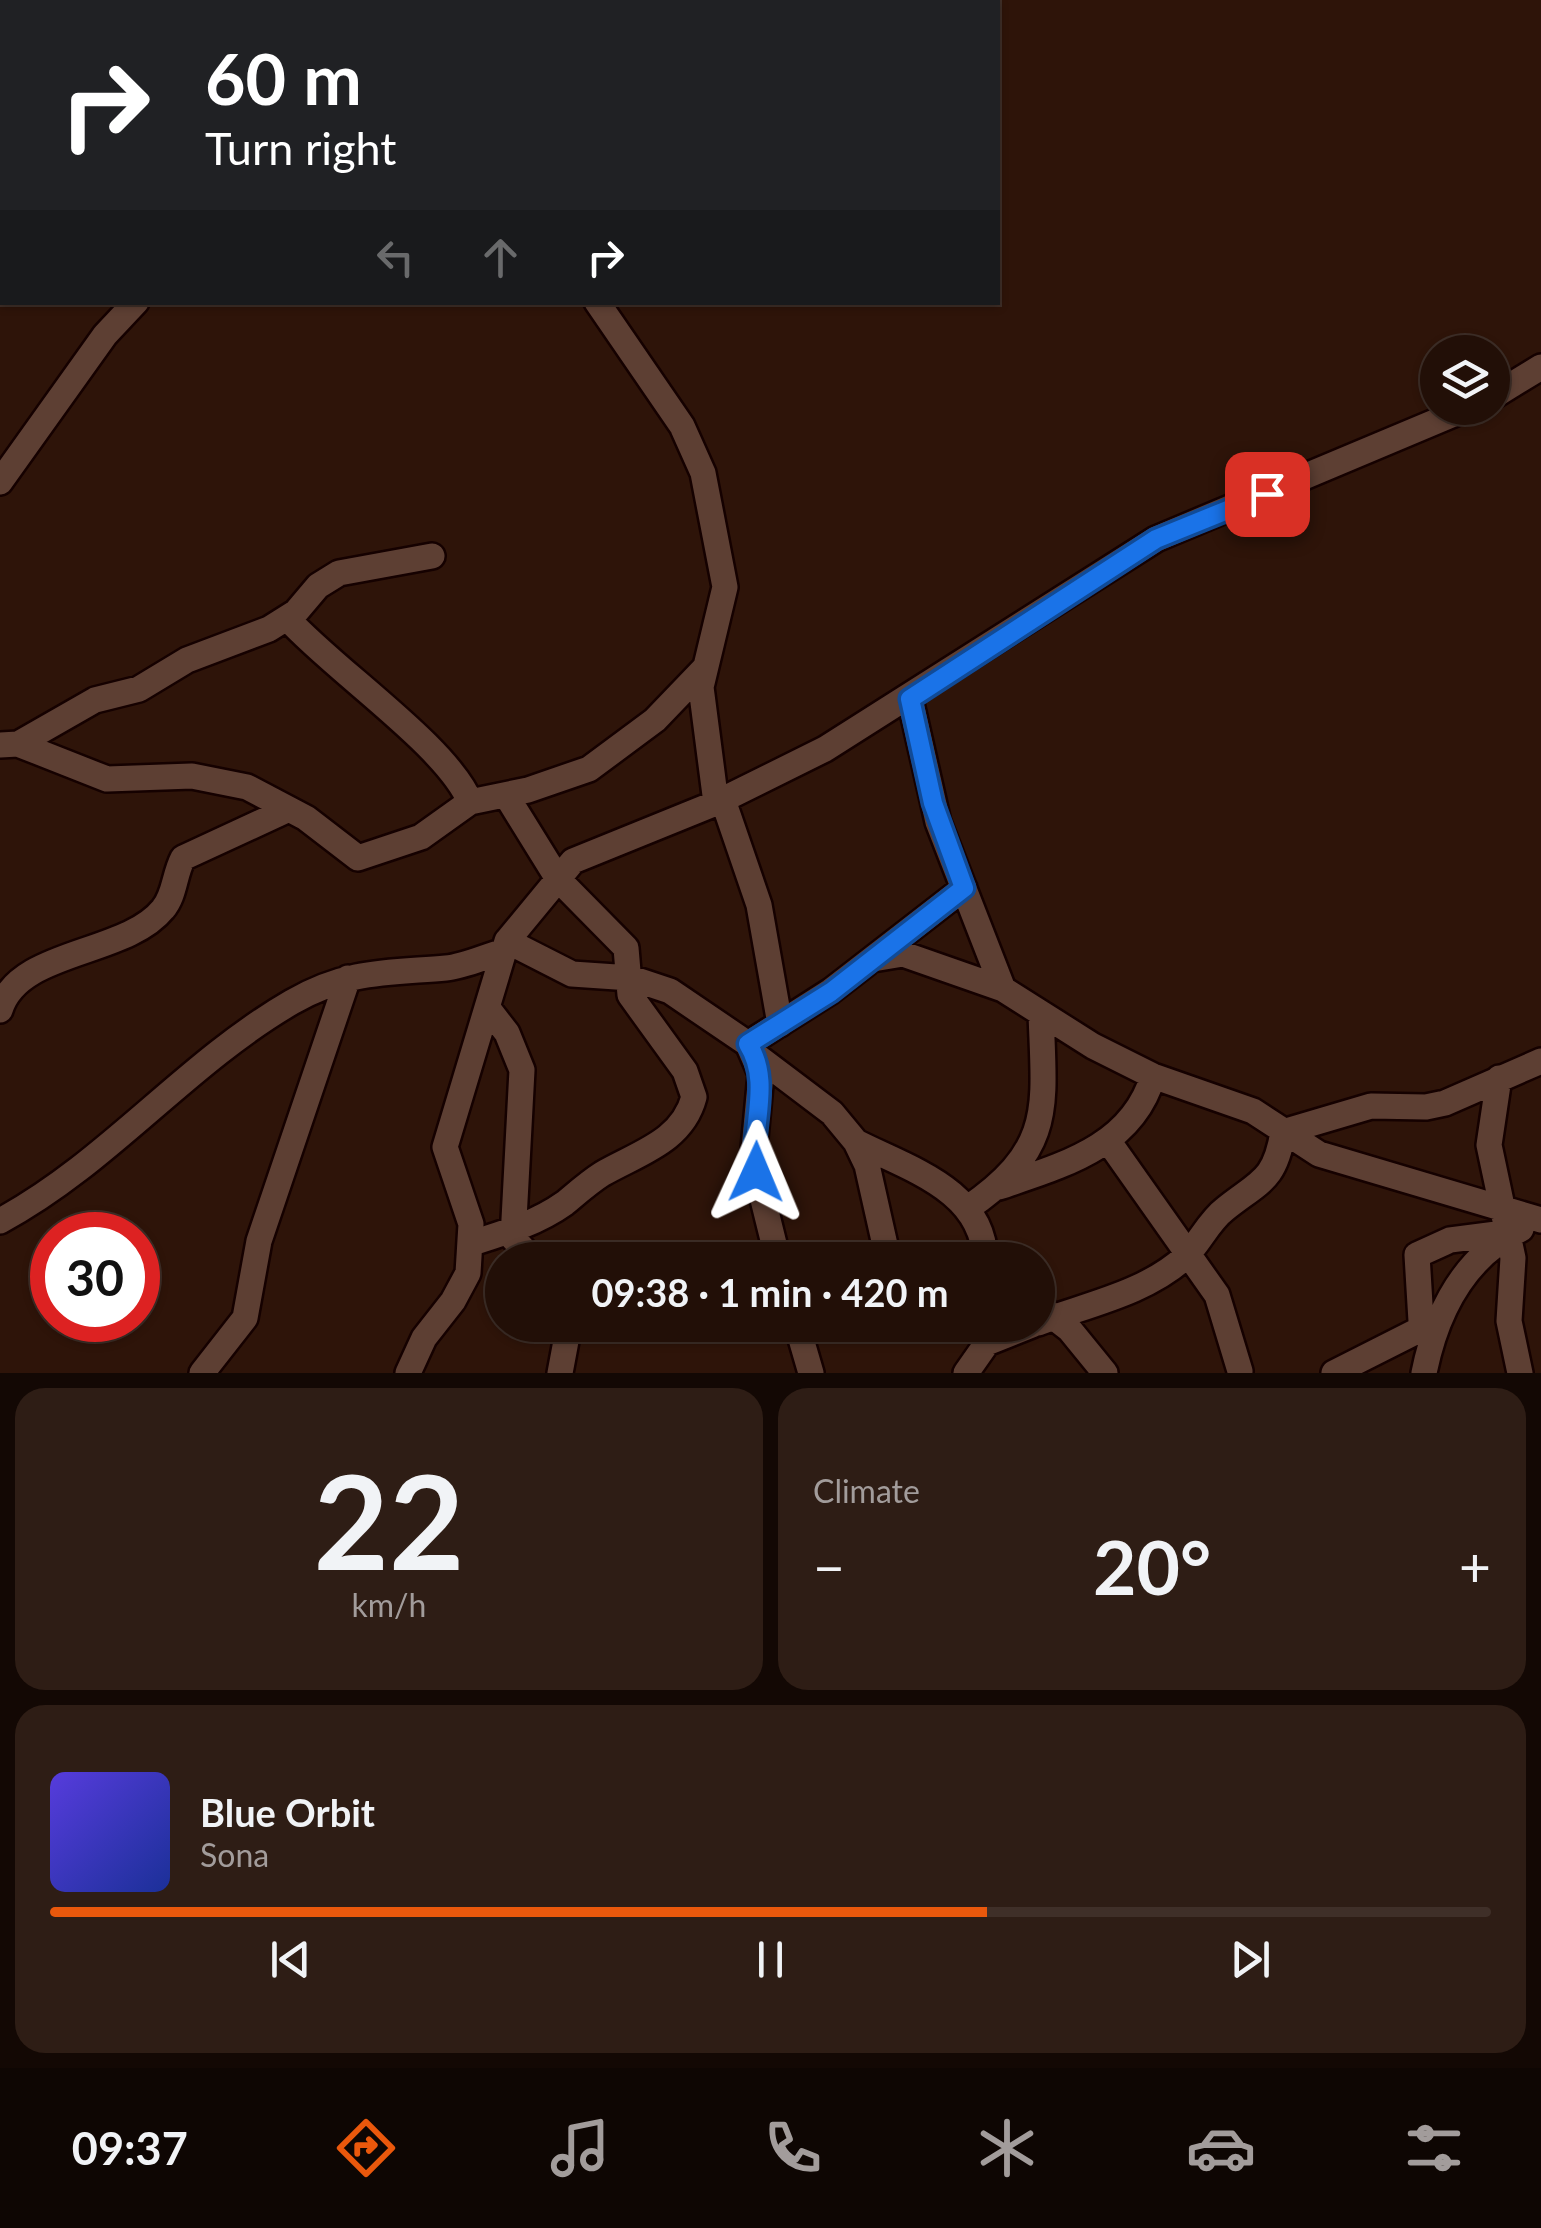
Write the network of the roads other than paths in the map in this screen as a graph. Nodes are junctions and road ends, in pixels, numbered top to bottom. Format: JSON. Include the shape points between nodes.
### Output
{"nodes":[{"id":1,"x":133,"y":305,"type":"edge"},
{"id":2,"x":599,"y":305,"type":"edge"},
{"id":3,"x":1541,"y":367,"type":"edge"},
{"id":4,"x":1510,"y":386,"type":"edge"},
{"id":5,"x":1428,"y":425,"type":"edge"},
{"id":6,"x":0,"y":482,"type":"edge"},
{"id":7,"x":432,"y":556,"type":"dead end"},
{"id":8,"x":288,"y":619,"type":"junction"},
{"id":9,"x":703,"y":670,"type":"junction"},
{"id":10,"x":910,"y":699,"type":"junction"},
{"id":11,"x":9,"y":744,"type":"edge"},
{"id":12,"x":506,"y":795,"type":"junction"},
{"id":13,"x":470,"y":802,"type":"junction"},
{"id":14,"x":720,"y":802,"type":"junction"},
{"id":15,"x":288,"y":810,"type":"junction"},
{"id":16,"x":558,"y":879,"type":"junction"},
{"id":17,"x":964,"y":888,"type":"junction"},
{"id":18,"x":506,"y":946,"type":"junction"},
{"id":19,"x":874,"y":959,"type":"junction"},
{"id":20,"x":348,"y":978,"type":"junction"},
{"id":21,"x":631,"y":978,"type":"junction"},
{"id":22,"x":1003,"y":989,"type":"junction"},
{"id":23,"x":0,"y":1010,"type":"edge"},
{"id":24,"x":490,"y":1011,"type":"junction"},
{"id":25,"x":1041,"y":1013,"type":"junction"},
{"id":26,"x":780,"y":1024,"type":"junction"},
{"id":27,"x":751,"y":1049,"type":"junction"},
{"id":28,"x":1541,"y":1061,"type":"edge"},
{"id":29,"x":1153,"y":1076,"type":"junction"},
{"id":30,"x":1498,"y":1078,"type":"junction"},
{"id":31,"x":1283,"y":1132,"type":"junction"},
{"id":32,"x":856,"y":1142,"type":"junction"},
{"id":33,"x":1109,"y":1142,"type":"junction"},
{"id":34,"x":994,"y":1188,"type":"junction"},
{"id":35,"x":968,"y":1208,"type":"junction"},
{"id":36,"x":0,"y":1222,"type":"edge"},
{"id":37,"x":1518,"y":1225,"type":"edge"},
{"id":38,"x":514,"y":1231,"type":"junction"},
{"id":39,"x":982,"y":1232,"type":"junction"},
{"id":40,"x":516,"y":1242,"type":"edge"},
{"id":41,"x":774,"y":1242,"type":"edge"},
{"id":42,"x":884,"y":1242,"type":"edge"},
{"id":43,"x":983,"y":1242,"type":"edge"},
{"id":44,"x":988,"y":1242,"type":"edge"},
{"id":45,"x":472,"y":1243,"type":"junction"},
{"id":46,"x":1189,"y":1252,"type":"junction"},
{"id":47,"x":1055,"y":1313,"type":"edge"},
{"id":48,"x":1055,"y":1329,"type":"edge"},
{"id":49,"x":1427,"y":1335,"type":"junction"},
{"id":50,"x":566,"y":1342,"type":"edge"},
{"id":51,"x":807,"y":1342,"type":"edge"},
{"id":52,"x":971,"y":1342,"type":"edge"},
{"id":53,"x":989,"y":1342,"type":"edge"},
{"id":54,"x":1241,"y":1372,"type":"edge"},
{"id":55,"x":202,"y":1373,"type":"edge"},
{"id":56,"x":408,"y":1373,"type":"edge"},
{"id":57,"x":560,"y":1373,"type":"edge"},
{"id":58,"x":811,"y":1373,"type":"edge"},
{"id":59,"x":964,"y":1373,"type":"edge"},
{"id":60,"x":1105,"y":1373,"type":"edge"},
{"id":61,"x":1334,"y":1373,"type":"edge"},
{"id":62,"x":1424,"y":1373,"type":"edge"},
{"id":63,"x":1520,"y":1373,"type":"edge"}],
"edges":[{"from":1,"to":6,"type":"street","via":[[105,334]]},
{"from":2,"to":9,"type":"street","via":[[682,426],[704,473],[725,587]]},
{"from":3,"to":4,"type":"street"},
{"from":5,"to":10,"type":"street","via":[[1156,539]]},
{"from":7,"to":8,"type":"street","via":[[340,572]]},
{"from":8,"to":11,"type":"street"},
{"from":8,"to":13,"type":"street","via":[[448,765]]},
{"from":9,"to":12,"type":"street","via":[[656,720],[598,763]]},
{"from":9,"to":14,"type":"street","via":[[700,703]]},
{"from":10,"to":14,"type":"street"},
{"from":10,"to":17,"type":"street","via":[[933,803]]},
{"from":11,"to":15,"type":"street","via":[[107,779],[171,775],[233,782]]},
{"from":12,"to":13,"type":"street"},
{"from":12,"to":16,"type":"street"},
{"from":13,"to":15,"type":"street","via":[[421,837],[358,858]]},
{"from":14,"to":16,"type":"street","via":[[585,854]]},
{"from":14,"to":26,"type":"street","via":[[759,905]]},
{"from":15,"to":23,"type":"street","via":[[183,858],[162,912],[14,984]]},
{"from":16,"to":18,"type":"street"},
{"from":16,"to":21,"type":"street","via":[[622,942]]},
{"from":17,"to":19,"type":"street"},
{"from":17,"to":22,"type":"street"},
{"from":18,"to":20,"type":"street","via":[[445,968],[396,968]]},
{"from":18,"to":21,"type":"street","via":[[572,974]]},
{"from":18,"to":24,"type":"street"},
{"from":19,"to":22,"type":"street","via":[[903,954]]},
{"from":19,"to":26,"type":"street"},
{"from":20,"to":36,"type":"street","via":[[290,1003],[191,1072],[74,1175]]},
{"from":20,"to":55,"type":"street","via":[[259,1241],[245,1318]]},
{"from":21,"to":27,"type":"street","via":[[670,991]]},
{"from":21,"to":38,"type":"street","via":[[630,995],[690,1080],[692,1106],[663,1142]]},
{"from":22,"to":25,"type":"street"},
{"from":24,"to":38,"type":"street","via":[[522,1070]]},
{"from":24,"to":45,"type":"street","via":[[445,1147]]},
{"from":25,"to":29,"type":"street"},
{"from":25,"to":34,"type":"street","via":[[1040,1127]]},
{"from":26,"to":27,"type":"street"},
{"from":27,"to":32,"type":"street","via":[[832,1113]]},
{"from":27,"to":41,"type":"street","via":[[762,1074],[754,1158]]},
{"from":28,"to":30,"type":"street"},
{"from":29,"to":31,"type":"street","via":[[1241,1105]]},
{"from":29,"to":33,"type":"street","via":[[1133,1120]]},
{"from":30,"to":31,"type":"street","via":[[1446,1103],[1371,1106]]},
{"from":30,"to":37,"type":"street","via":[[1490,1145]]},
{"from":31,"to":37,"type":"street","via":[[1343,1163]]},
{"from":31,"to":46,"type":"street","via":[[1269,1176],[1224,1210]]},
{"from":32,"to":35,"type":"street","via":[[945,1188]]},
{"from":32,"to":42,"type":"street"},
{"from":33,"to":34,"type":"street"},
{"from":33,"to":46,"type":"street"},
{"from":34,"to":35,"type":"street"},
{"from":35,"to":39,"type":"street"},
{"from":37,"to":49,"type":"street","via":[[1457,1284]]},
{"from":37,"to":49,"type":"street","via":[[1450,1240],[1418,1256]]},
{"from":37,"to":63,"type":"street","via":[[1511,1347]]},
{"from":38,"to":40,"type":"street"},
{"from":38,"to":45,"type":"street"},
{"from":39,"to":43,"type":"street"},
{"from":39,"to":44,"type":"street"},
{"from":45,"to":56,"type":"street","via":[[462,1288],[424,1338]]},
{"from":46,"to":47,"type":"street","via":[[1126,1292]]},
{"from":46,"to":54,"type":"street","via":[[1223,1308]]},
{"from":48,"to":60,"type":"street"},
{"from":49,"to":61,"type":"street"},
{"from":49,"to":62,"type":"street"},
{"from":50,"to":57,"type":"street"},
{"from":51,"to":58,"type":"street"},
{"from":52,"to":59,"type":"street"},
{"from":53,"to":59,"type":"street"}]}
